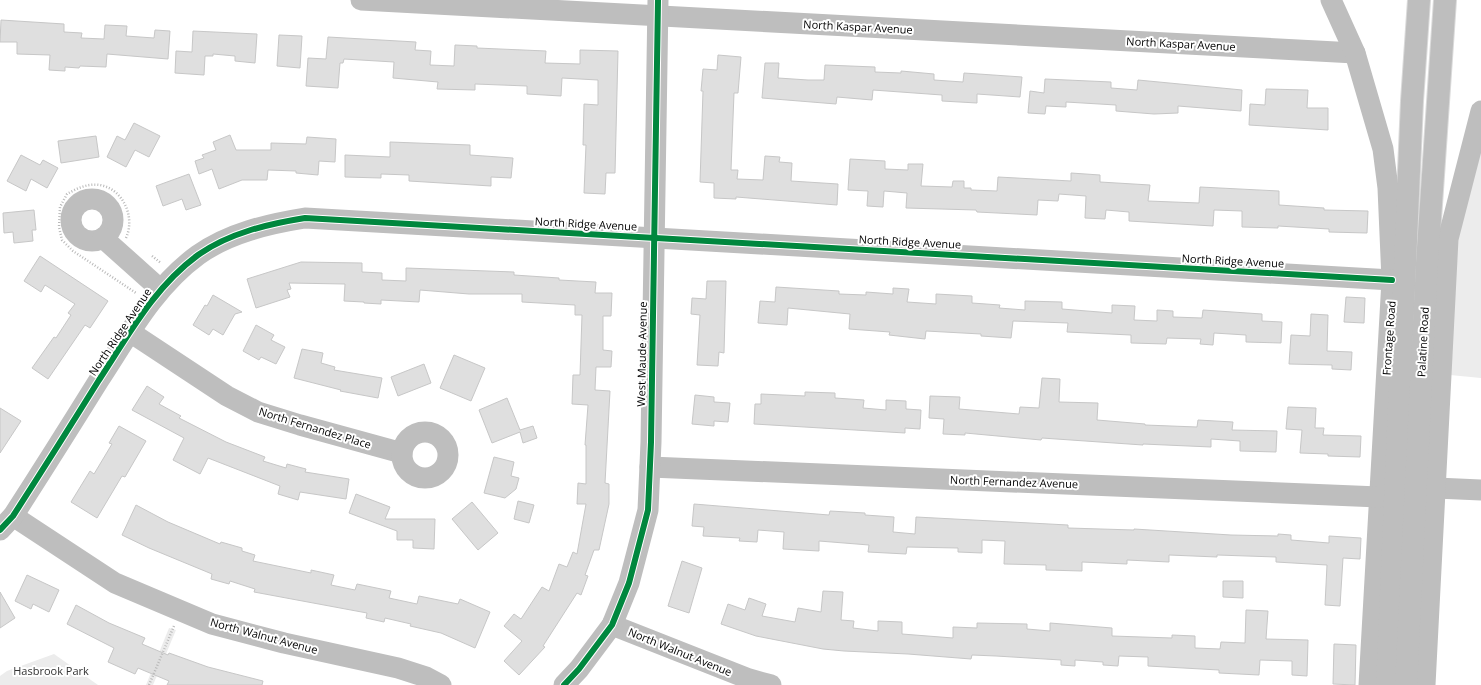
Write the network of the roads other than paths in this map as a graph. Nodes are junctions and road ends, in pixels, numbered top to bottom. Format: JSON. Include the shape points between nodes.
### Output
{"nodes":[{"id":1,"x":361,"y":0,"type":"edge"},
{"id":2,"x":1331,"y":0,"type":"edge"},
{"id":3,"x":1419,"y":0,"type":"edge"},
{"id":4,"x":1445,"y":0,"type":"edge"},
{"id":5,"x":658,"y":8,"type":"edge"},
{"id":6,"x":1355,"y":53,"type":"junction"},
{"id":7,"x":1481,"y":111,"type":"edge"},
{"id":8,"x":654,"y":237,"type":"junction"},
{"id":9,"x":103,"y":238,"type":"dead end"},
{"id":10,"x":1392,"y":280,"type":"junction"},
{"id":11,"x":160,"y":289,"type":"junction"},
{"id":12,"x":130,"y":332,"type":"junction"},
{"id":13,"x":402,"y":453,"type":"dead end"},
{"id":14,"x":650,"y":467,"type":"junction"},
{"id":15,"x":1436,"y":488,"type":"junction"},
{"id":16,"x":1481,"y":490,"type":"edge"},
{"id":17,"x":1379,"y":497,"type":"junction"},
{"id":18,"x":7,"y":523,"type":"edge"},
{"id":19,"x":612,"y":625,"type":"junction"},
{"id":20,"x":441,"y":685,"type":"edge"},
{"id":21,"x":564,"y":685,"type":"edge"},
{"id":22,"x":772,"y":685,"type":"edge"},
{"id":23,"x":1369,"y":685,"type":"edge"},
{"id":24,"x":1387,"y":685,"type":"edge"},
{"id":25,"x":1406,"y":685,"type":"edge"},
{"id":26,"x":1425,"y":685,"type":"edge"}],
"edges":[{"from":1,"to":5,"type":"street","name":"North Kaspar Avenue"},
{"from":2,"to":6,"type":"street","name":"Frontage Road"},
{"from":3,"to":24,"type":"highway","name":"Palatine Road"},
{"from":4,"to":25,"type":"highway","name":"Palatine Road","via":[[1427,263]]},
{"from":5,"to":6,"type":"street","name":"North Kaspar Avenue"},
{"from":5,"to":8,"type":"street","name":"West Maude Avenue"},
{"from":6,"to":10,"type":"street","name":"Frontage Road","via":[[1383,150],[1388,188]]},
{"from":7,"to":15,"type":"street","via":[[1448,239]]},
{"from":8,"to":10,"type":"street","name":"North Ridge Avenue"},
{"from":8,"to":11,"type":"street","name":"North Ridge Avenue","via":[[305,218],[255,228],[230,238],[198,255]]},
{"from":8,"to":14,"type":"street","name":"West Maude Avenue"},
{"from":9,"to":11,"type":"street"},
{"from":10,"to":17,"type":"street","name":"Frontage Road"},
{"from":11,"to":12,"type":"street","name":"North Ridge Avenue"},
{"from":12,"to":13,"type":"street","name":"North Fernandez Place","via":[[227,396],[258,412]]},
{"from":12,"to":18,"type":"street","name":"North Ridge Avenue"},
{"from":14,"to":17,"type":"street","name":"North Fernandez Avenue"},
{"from":14,"to":19,"type":"street","name":"West Maude Avenue","via":[[648,510],[629,583]]},
{"from":15,"to":16,"type":"street"},
{"from":15,"to":26,"type":"street"},
{"from":17,"to":23,"type":"street","name":"Frontage Road"},
{"from":18,"to":20,"type":"street","name":"North Walnut Avenue","via":[[115,582],[212,624],[398,668]]},
{"from":19,"to":21,"type":"street","name":"West Maude Avenue"},
{"from":19,"to":22,"type":"street","name":"North Walnut Avenue","via":[[749,679]]}]}
